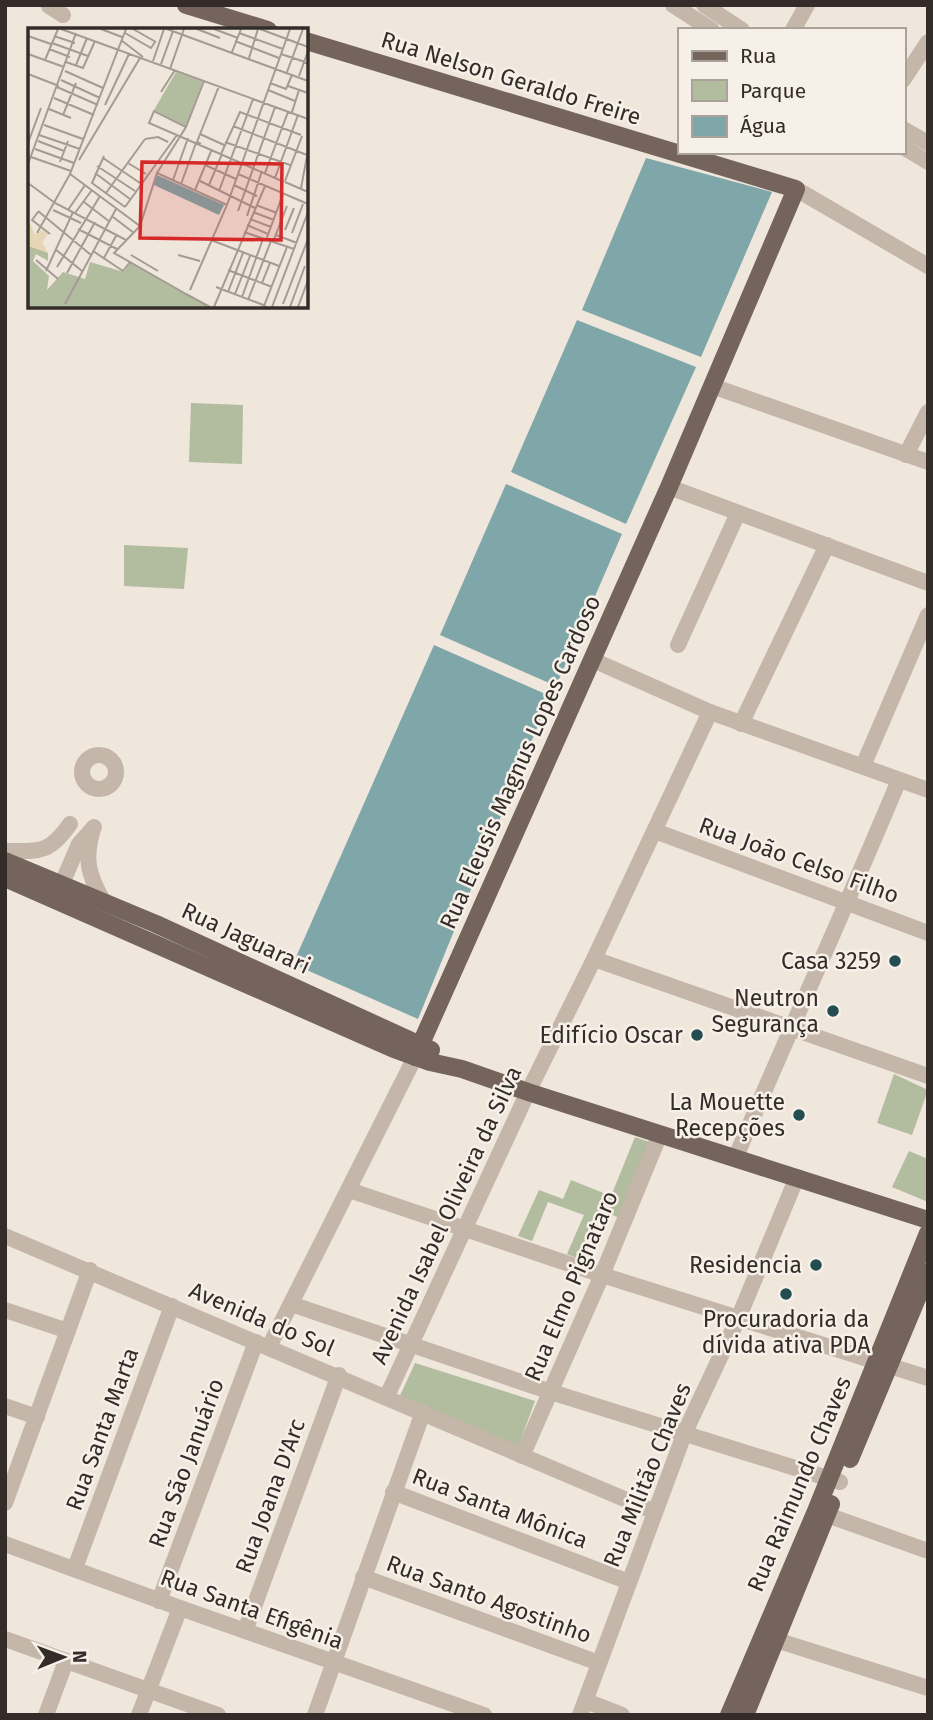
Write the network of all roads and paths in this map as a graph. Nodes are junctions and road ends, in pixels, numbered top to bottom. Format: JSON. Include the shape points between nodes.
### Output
{"nodes":[{"id":1,"x":186,"y":5,"type":"edge"},
{"id":2,"x":673,"y":5,"type":"edge"},
{"id":3,"x":807,"y":5,"type":"edge"},
{"id":4,"x":706,"y":16,"type":"edge"},
{"id":5,"x":261,"y":28,"type":"edge"},
{"id":6,"x":737,"y":28,"type":"edge"},
{"id":7,"x":794,"y":28,"type":"edge"},
{"id":8,"x":308,"y":42,"type":"edge"},
{"id":9,"x":928,"y":42,"type":"edge"},
{"id":10,"x":905,"y":77,"type":"edge"},
{"id":11,"x":906,"y":139,"type":"edge"},
{"id":12,"x":928,"y":143,"type":"edge"},
{"id":13,"x":678,"y":151,"type":"edge"},
{"id":14,"x":695,"y":156,"type":"edge"},
{"id":15,"x":928,"y":162,"type":"edge"},
{"id":16,"x":796,"y":188,"type":"junction"},
{"id":17,"x":928,"y":266,"type":"edge"},
{"id":18,"x":712,"y":386,"type":"junction"},
{"id":19,"x":928,"y":412,"type":"edge"},
{"id":20,"x":906,"y":455,"type":"junction"},
{"id":21,"x":928,"y":462,"type":"edge"},
{"id":22,"x":669,"y":487,"type":"junction"},
{"id":23,"x":738,"y":513,"type":"junction"},
{"id":24,"x":827,"y":545,"type":"junction"},
{"id":25,"x":928,"y":583,"type":"edge"},
{"id":26,"x":928,"y":615,"type":"edge"},
{"id":27,"x":678,"y":645,"type":"dead end"},
{"id":28,"x":593,"y":660,"type":"junction"},
{"id":29,"x":710,"y":712,"type":"junction"},
{"id":30,"x":741,"y":724,"type":"junction"},
{"id":31,"x":863,"y":765,"type":"junction"},
{"id":32,"x":900,"y":780,"type":"junction"},
{"id":33,"x":928,"y":790,"type":"edge"},
{"id":34,"x":70,"y":824,"type":"dead end"},
{"id":35,"x":655,"y":831,"type":"junction"},
{"id":36,"x":5,"y":851,"type":"edge"},
{"id":37,"x":5,"y":861,"type":"edge"},
{"id":38,"x":5,"y":878,"type":"edge"},
{"id":39,"x":58,"y":892,"type":"junction"},
{"id":40,"x":103,"y":901,"type":"junction"},
{"id":41,"x":848,"y":902,"type":"junction"},
{"id":42,"x":928,"y":933,"type":"edge"},
{"id":43,"x":594,"y":959,"type":"junction"},
{"id":44,"x":791,"y":1028,"type":"junction"},
{"id":45,"x":418,"y":1051,"type":"junction"},
{"id":46,"x":928,"y":1076,"type":"edge"},
{"id":47,"x":528,"y":1092,"type":"junction"},
{"id":48,"x":660,"y":1134,"type":"junction"},
{"id":49,"x":735,"y":1159,"type":"junction"},
{"id":50,"x":797,"y":1177,"type":"junction"},
{"id":51,"x":349,"y":1190,"type":"junction"},
{"id":52,"x":928,"y":1220,"type":"edge"},
{"id":53,"x":464,"y":1230,"type":"junction"},
{"id":54,"x":928,"y":1233,"type":"edge"},
{"id":55,"x":5,"y":1236,"type":"edge"},
{"id":56,"x":90,"y":1270,"type":"junction"},
{"id":57,"x":928,"y":1272,"type":"edge"},
{"id":58,"x":602,"y":1275,"type":"junction"},
{"id":59,"x":291,"y":1304,"type":"junction"},
{"id":60,"x":172,"y":1306,"type":"junction"},
{"id":61,"x":5,"y":1310,"type":"edge"},
{"id":62,"x":738,"y":1320,"type":"junction"},
{"id":63,"x":68,"y":1331,"type":"junction"},
{"id":64,"x":262,"y":1344,"type":"junction"},
{"id":65,"x":409,"y":1345,"type":"junction"},
{"id":66,"x":883,"y":1363,"type":"junction"},
{"id":67,"x":339,"y":1376,"type":"junction"},
{"id":68,"x":928,"y":1378,"type":"edge"},
{"id":69,"x":551,"y":1392,"type":"junction"},
{"id":70,"x":387,"y":1396,"type":"junction"},
{"id":71,"x":5,"y":1406,"type":"edge"},
{"id":72,"x":423,"y":1412,"type":"junction"},
{"id":73,"x":37,"y":1418,"type":"junction"},
{"id":74,"x":685,"y":1432,"type":"junction"},
{"id":75,"x":522,"y":1456,"type":"junction"},
{"id":76,"x":835,"y":1480,"type":"junction"},
{"id":77,"x":393,"y":1492,"type":"junction"},
{"id":78,"x":5,"y":1503,"type":"edge"},
{"id":79,"x":655,"y":1512,"type":"junction"},
{"id":80,"x":821,"y":1513,"type":"junction"},
{"id":81,"x":5,"y":1544,"type":"edge"},
{"id":82,"x":928,"y":1551,"type":"edge"},
{"id":83,"x":75,"y":1568,"type":"junction"},
{"id":84,"x":363,"y":1577,"type":"junction"},
{"id":85,"x":629,"y":1582,"type":"junction"},
{"id":86,"x":159,"y":1601,"type":"junction"},
{"id":87,"x":180,"y":1608,"type":"junction"},
{"id":88,"x":245,"y":1631,"type":"junction"},
{"id":89,"x":769,"y":1638,"type":"junction"},
{"id":90,"x":5,"y":1639,"type":"edge"},
{"id":91,"x":66,"y":1661,"type":"junction"},
{"id":92,"x":334,"y":1662,"type":"junction"},
{"id":93,"x":599,"y":1663,"type":"junction"},
{"id":94,"x":928,"y":1688,"type":"edge"},
{"id":95,"x":147,"y":1690,"type":"junction"},
{"id":96,"x":583,"y":1708,"type":"edge"},
{"id":97,"x":450,"y":1709,"type":"edge"},
{"id":98,"x":46,"y":1715,"type":"edge"},
{"id":99,"x":139,"y":1715,"type":"edge"},
{"id":100,"x":218,"y":1715,"type":"edge"},
{"id":101,"x":315,"y":1715,"type":"edge"},
{"id":102,"x":484,"y":1715,"type":"edge"},
{"id":103,"x":622,"y":1715,"type":"edge"},
{"id":104,"x":729,"y":1715,"type":"edge"},
{"id":105,"x":746,"y":1715,"type":"edge"}],
"edges":[{"from":1,"to":5,"type":"main road"},
{"from":2,"to":4,"type":"street"},
{"from":3,"to":7,"type":"street"},
{"from":4,"to":6,"type":"street"},
{"from":8,"to":13,"type":"main road","name":"Rua Nelson Geraldo Freire"},
{"from":9,"to":10,"type":"street"},
{"from":11,"to":12,"type":"street"},
{"from":11,"to":15,"type":"street"},
{"from":14,"to":16,"type":"main road","name":"Rua Nelson Geraldo Freire"},
{"from":16,"to":17,"type":"street","name":"Rua Nelson Geraldo Freire"},
{"from":16,"to":18,"type":"main road","name":"Rua Eleusis Magnus Lopes Cardoso"},
{"from":18,"to":20,"type":"street"},
{"from":18,"to":22,"type":"main road","name":"Rua Eleusis Magnus Lopes Cardoso"},
{"from":19,"to":20,"type":"street"},
{"from":20,"to":21,"type":"street"},
{"from":22,"to":23,"type":"street"},
{"from":22,"to":28,"type":"main road","name":"Rua Eleusis Magnus Lopes Cardoso"},
{"from":23,"to":24,"type":"street"},
{"from":23,"to":27,"type":"street"},
{"from":24,"to":25,"type":"street"},
{"from":24,"to":30,"type":"street"},
{"from":26,"to":31,"type":"street","via":[[914,633]]},
{"from":28,"to":29,"type":"street"},
{"from":28,"to":45,"type":"main road","name":"Rua Eleusis Magnus Lopes Cardoso"},
{"from":29,"to":30,"type":"street"},
{"from":29,"to":35,"type":"street","name":"Avenida Isabel Oliveira da Silva"},
{"from":30,"to":31,"type":"street"},
{"from":31,"to":32,"type":"street"},
{"from":32,"to":33,"type":"street"},
{"from":32,"to":41,"type":"street"},
{"from":34,"to":36,"type":"street","via":[[49,847]]},
{"from":35,"to":41,"type":"street","name":"Rua João Celso Filho"},
{"from":35,"to":43,"type":"street","name":"Avenida Isabel Oliveira da Silva"},
{"from":37,"to":39,"type":"main road","name":"Rua Jaguarari"},
{"from":38,"to":39,"type":"main road","name":"Rua Jaguarari"},
{"from":39,"to":40,"type":"main road","name":"Rua Jaguarari"},
{"from":39,"to":40,"type":"street","via":[[79,844],[94,827],[88,871]]},
{"from":39,"to":45,"type":"main road","name":"Rua Jaguarari","via":[[264,993]]},
{"from":40,"to":45,"type":"main road","name":"Rua Jaguarari"},
{"from":41,"to":42,"type":"street","name":"Rua João Celso Filho"},
{"from":41,"to":44,"type":"street"},
{"from":43,"to":44,"type":"street"},
{"from":43,"to":47,"type":"street","name":"Avenida Isabel Oliveira da Silva"},
{"from":44,"to":46,"type":"street"},
{"from":44,"to":49,"type":"street"},
{"from":45,"to":47,"type":"main road","name":"Rua Jaguarari","via":[[443,1066]]},
{"from":45,"to":51,"type":"street","name":"Rua Eleusis Magnus Lopes Cardoso"},
{"from":47,"to":48,"type":"main road","name":"Rua Jaguarari"},
{"from":47,"to":53,"type":"street","name":"Avenida Isabel Oliveira da Silva"},
{"from":48,"to":49,"type":"main road","name":"Rua Jaguarari"},
{"from":48,"to":58,"type":"street","name":"Rua Elmo Pignataro"},
{"from":49,"to":50,"type":"main road","name":"Rua Jaguarari"},
{"from":50,"to":52,"type":"main road","name":"Rua Jaguarari"},
{"from":50,"to":62,"type":"street","name":"Rua Militão Chaves"},
{"from":51,"to":53,"type":"street"},
{"from":51,"to":59,"type":"street","name":"Rua Eleusis Magnus Lopes Cardoso"},
{"from":53,"to":58,"type":"street"},
{"from":53,"to":65,"type":"street","name":"Avenida Isabel Oliveira da Silva"},
{"from":54,"to":66,"type":"main road","name":"Rua Raimundo Chaves"},
{"from":55,"to":56,"type":"street","name":"Avenida do Sol"},
{"from":56,"to":60,"type":"street","name":"Avenida do Sol"},
{"from":56,"to":63,"type":"street"},
{"from":57,"to":66,"type":"main road","name":"Rua Raimundo Chaves"},
{"from":58,"to":62,"type":"street"},
{"from":58,"to":69,"type":"street","name":"Rua Elmo Pignataro"},
{"from":59,"to":64,"type":"street","name":"Rua Eleusis Magnus Lopes Cardoso"},
{"from":59,"to":65,"type":"street"},
{"from":60,"to":64,"type":"street","name":"Avenida do Sol"},
{"from":60,"to":83,"type":"street","name":"Rua Santa Marta"},
{"from":61,"to":63,"type":"street"},
{"from":62,"to":66,"type":"street"},
{"from":62,"to":74,"type":"street","name":"Rua Militão Chaves"},
{"from":63,"to":73,"type":"street"},
{"from":64,"to":67,"type":"street","name":"Avenida do Sol"},
{"from":64,"to":86,"type":"street","name":"Rua São Januário"},
{"from":65,"to":69,"type":"street"},
{"from":65,"to":70,"type":"street","name":"Avenida Isabel Oliveira da Silva"},
{"from":66,"to":68,"type":"street"},
{"from":66,"to":76,"type":"main road","name":"Rua Raimundo Chaves"},
{"from":67,"to":70,"type":"street","name":"Avenida do Sol"},
{"from":67,"to":88,"type":"street","name":"Rua Joana D'Arc"},
{"from":69,"to":74,"type":"street"},
{"from":69,"to":75,"type":"street","name":"Rua Elmo Pignataro"},
{"from":70,"to":72,"type":"street","name":"Avenida do Sol"},
{"from":71,"to":73,"type":"street"},
{"from":72,"to":75,"type":"street","name":"Avenida do Sol"},
{"from":72,"to":77,"type":"street"},
{"from":73,"to":78,"type":"street"},
{"from":74,"to":76,"type":"street"},
{"from":74,"to":79,"type":"street","name":"Rua Militão Chaves"},
{"from":75,"to":79,"type":"street","name":"Avenida do Sol"},
{"from":76,"to":80,"type":"main road","name":"Rua Raimundo Chaves"},
{"from":77,"to":84,"type":"street"},
{"from":77,"to":85,"type":"street","name":"Rua Santa Mônica"},
{"from":79,"to":85,"type":"street","name":"Rua Militão Chaves"},
{"from":80,"to":82,"type":"street"},
{"from":80,"to":89,"type":"main road","name":"Rua Raimundo Chaves"},
{"from":81,"to":83,"type":"street","name":"Rua Santa Efigênia"},
{"from":83,"to":86,"type":"street","name":"Rua Santa Efigênia"},
{"from":84,"to":92,"type":"street"},
{"from":84,"to":93,"type":"street","name":"Rua Santo Agostinho"},
{"from":85,"to":93,"type":"street","name":"Rua Militão Chaves"},
{"from":86,"to":87,"type":"street","name":"Rua Santa Efigênia"},
{"from":87,"to":88,"type":"street","name":"Rua Santa Efigênia"},
{"from":87,"to":95,"type":"street"},
{"from":88,"to":92,"type":"street","name":"Rua Santa Efigênia"},
{"from":89,"to":94,"type":"street"},
{"from":89,"to":104,"type":"main road","name":"Rua Raimundo Chaves"},
{"from":89,"to":105,"type":"main road","name":"Rua Raimundo Chaves"},
{"from":90,"to":91,"type":"street"},
{"from":91,"to":95,"type":"street"},
{"from":91,"to":98,"type":"street"},
{"from":92,"to":97,"type":"street","name":"Rua Santa Efigênia"},
{"from":92,"to":101,"type":"street"},
{"from":93,"to":96,"type":"street","name":"Rua Militão Chaves"},
{"from":95,"to":99,"type":"street"},
{"from":95,"to":100,"type":"street"},
{"from":96,"to":103,"type":"street"},
{"from":97,"to":102,"type":"street","name":"Rua Santa Efigênia"}]}
